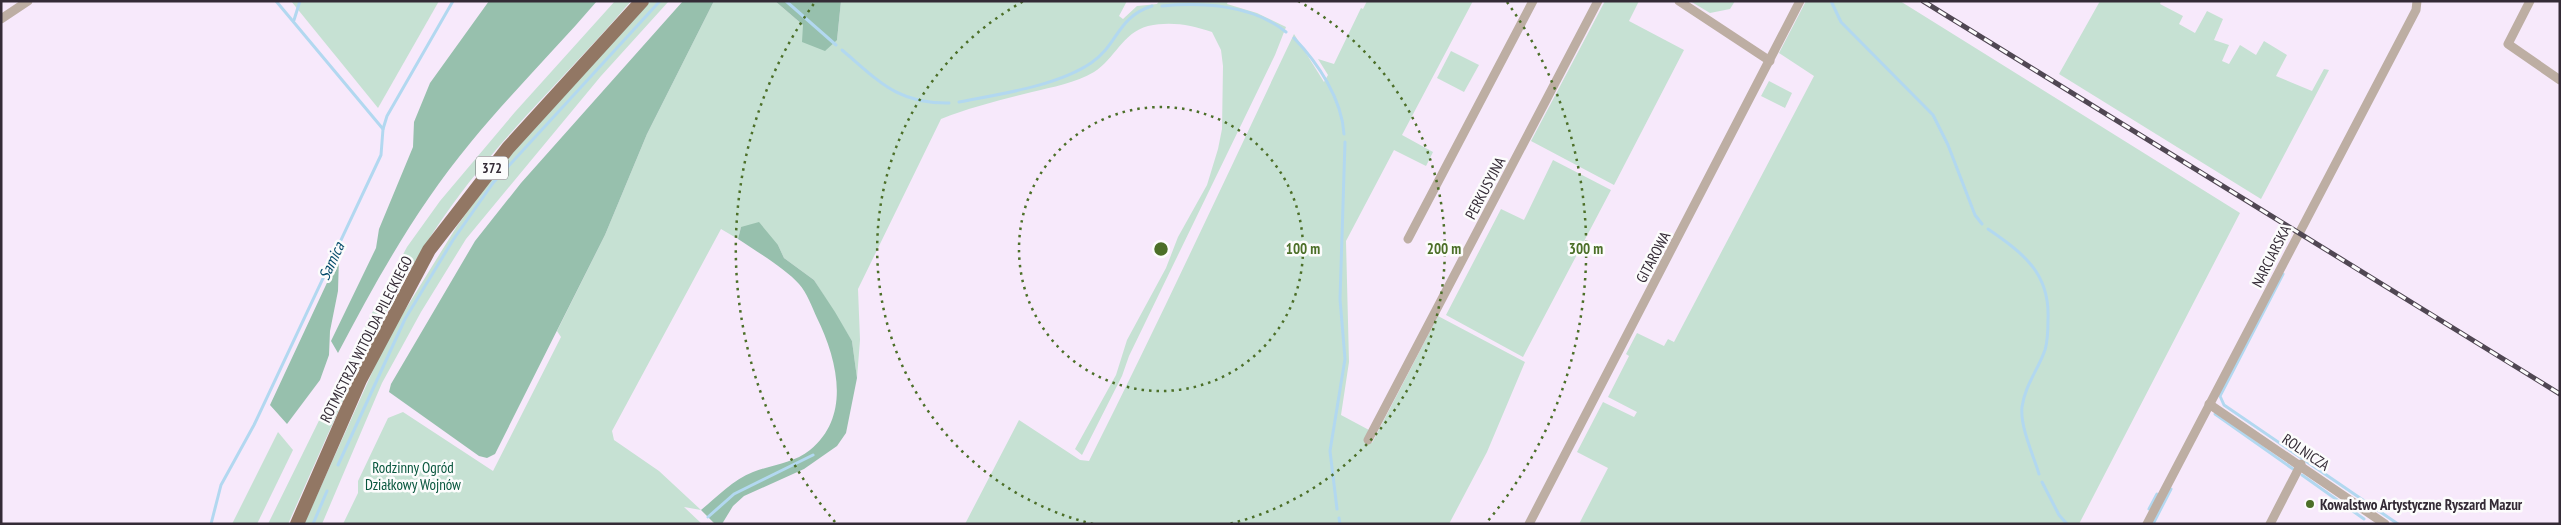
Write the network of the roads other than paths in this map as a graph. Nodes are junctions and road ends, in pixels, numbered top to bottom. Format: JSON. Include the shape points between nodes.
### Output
{"nodes":[{"id":1,"x":28,"y":1,"type":"edge"},
{"id":2,"x":642,"y":1,"type":"edge"},
{"id":3,"x":1533,"y":1,"type":"edge"},
{"id":4,"x":1598,"y":1,"type":"edge"},
{"id":5,"x":1679,"y":1,"type":"edge"},
{"id":6,"x":1800,"y":1,"type":"edge"},
{"id":7,"x":2417,"y":1,"type":"edge"},
{"id":8,"x":2530,"y":1,"type":"edge"},
{"id":9,"x":1,"y":19,"type":"edge"},
{"id":10,"x":1770,"y":61,"type":"junction"},
{"id":11,"x":2560,"y":80,"type":"edge"},
{"id":12,"x":1408,"y":239,"type":"dead end"},
{"id":13,"x":2209,"y":404,"type":"junction"},
{"id":14,"x":1368,"y":440,"type":"dead end"},
{"id":15,"x":2300,"y":464,"type":"junction"},
{"id":16,"x":2372,"y":520,"type":"edge"},
{"id":17,"x":297,"y":524,"type":"edge"},
{"id":18,"x":1529,"y":524,"type":"edge"},
{"id":19,"x":2147,"y":524,"type":"edge"},
{"id":20,"x":2270,"y":524,"type":"edge"},
{"id":21,"x":2385,"y":524,"type":"edge"}],
"edges":[{"from":1,"to":9,"type":"street"},
{"from":2,"to":17,"type":"main road","name":"ROTMISTRZA WITOLDA PILECKIEGO","number":"372","via":[[508,148],[429,250],[360,380]]},
{"from":3,"to":12,"type":"street"},
{"from":4,"to":14,"type":"street","name":"PERKUSYJNA"},
{"from":5,"to":10,"type":"street"},
{"from":6,"to":10,"type":"street","name":"GITAROWA"},
{"from":7,"to":13,"type":"street","name":"NARCIARSKA","via":[[2416,10]]},
{"from":8,"to":11,"type":"street","via":[[2508,44]]},
{"from":10,"to":18,"type":"street","name":"GITAROWA"},
{"from":13,"to":15,"type":"street","name":"ROLNICZA"},
{"from":13,"to":19,"type":"street","name":"NARCIARSKA"},
{"from":15,"to":16,"type":"street","name":"ROLNICZA"},
{"from":15,"to":20,"type":"street"},
{"from":16,"to":21,"type":"street","name":"ROLNICZA"}]}
